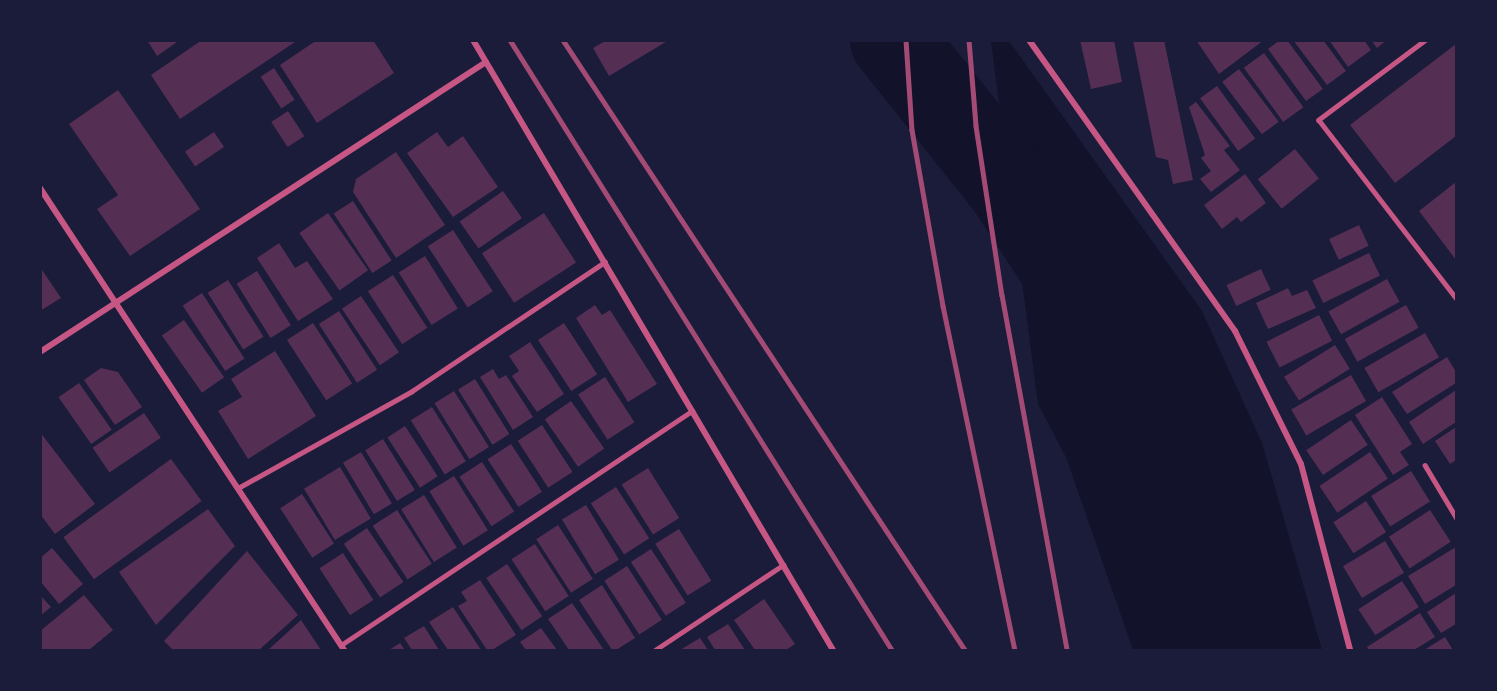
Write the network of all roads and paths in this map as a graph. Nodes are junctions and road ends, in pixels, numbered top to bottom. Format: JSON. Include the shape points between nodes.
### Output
{"nodes":[{"id":1,"x":473,"y":40,"type":"edge"},
{"id":2,"x":1029,"y":40,"type":"edge"},
{"id":3,"x":1426,"y":40,"type":"edge"},
{"id":4,"x":486,"y":62,"type":"junction"},
{"id":5,"x":40,"y":189,"type":"edge"},
{"id":6,"x":605,"y":262,"type":"junction"},
{"id":7,"x":1456,"y":298,"type":"edge"},
{"id":8,"x":117,"y":303,"type":"junction"},
{"id":9,"x":40,"y":352,"type":"edge"},
{"id":10,"x":692,"y":411,"type":"junction"},
{"id":11,"x":1425,"y":465,"type":"dead end"},
{"id":12,"x":238,"y":488,"type":"junction"},
{"id":13,"x":1456,"y":517,"type":"edge"},
{"id":14,"x":783,"y":566,"type":"junction"},
{"id":15,"x":343,"y":648,"type":"edge"},
{"id":16,"x":655,"y":651,"type":"edge"},
{"id":17,"x":833,"y":651,"type":"edge"},
{"id":18,"x":1350,"y":651,"type":"edge"}],
"edges":[{"from":1,"to":4,"type":"street"},
{"from":2,"to":18,"type":"street","via":[[1235,331],[1300,464]]},
{"from":3,"to":7,"type":"lane","via":[[1319,120]]},
{"from":4,"to":6,"type":"street"},
{"from":4,"to":8,"type":"street"},
{"from":5,"to":8,"type":"street"},
{"from":6,"to":10,"type":"street"},
{"from":6,"to":12,"type":"lane","via":[[412,391]]},
{"from":8,"to":9,"type":"street"},
{"from":8,"to":12,"type":"street"},
{"from":10,"to":14,"type":"street"},
{"from":10,"to":15,"type":"lane"},
{"from":11,"to":13,"type":"lane"},
{"from":12,"to":15,"type":"street"},
{"from":14,"to":16,"type":"lane"},
{"from":14,"to":17,"type":"street"}]}
